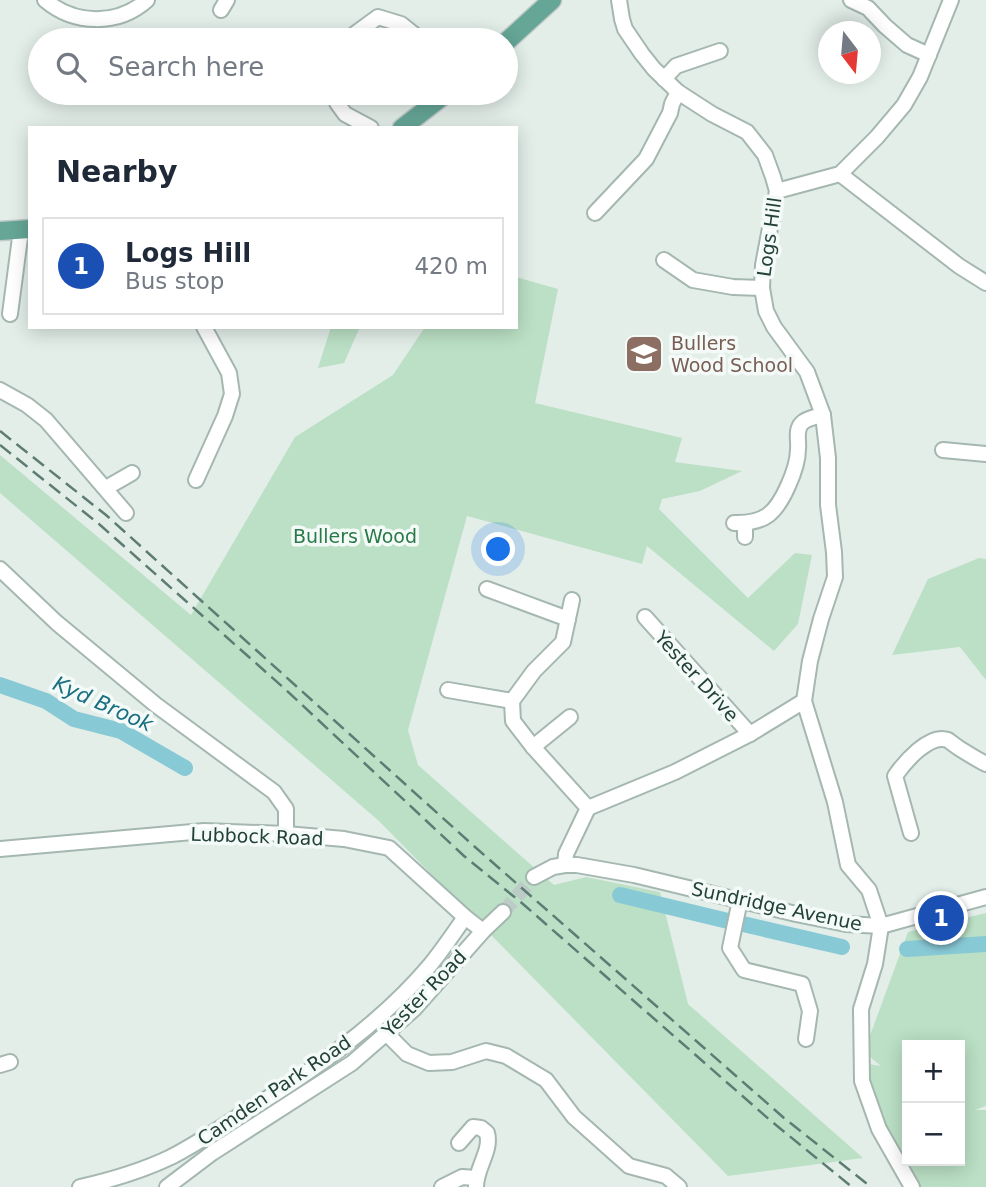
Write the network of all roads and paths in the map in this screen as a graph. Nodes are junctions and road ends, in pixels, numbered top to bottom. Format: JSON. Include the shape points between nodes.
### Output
{"nodes":[{"id":1,"x":45,"y":0,"type":"edge"},
{"id":2,"x":147,"y":0,"type":"edge"},
{"id":3,"x":552,"y":0,"type":"edge"},
{"id":4,"x":619,"y":0,"type":"edge"},
{"id":5,"x":851,"y":0,"type":"edge"},
{"id":6,"x":951,"y":0,"type":"edge"},
{"id":7,"x":363,"y":28,"type":"edge"},
{"id":8,"x":406,"y":28,"type":"edge"},
{"id":9,"x":518,"y":31,"type":"edge"},
{"id":10,"x":929,"y":55,"type":"junction"},
{"id":11,"x":711,"y":70,"type":"dead end"},
{"id":12,"x":664,"y":79,"type":"junction"},
{"id":13,"x":678,"y":92,"type":"junction"},
{"id":14,"x":338,"y":105,"type":"edge"},
{"id":15,"x":432,"y":105,"type":"edge"},
{"id":16,"x":367,"y":126,"type":"edge"},
{"id":17,"x":405,"y":126,"type":"edge"},
{"id":18,"x":840,"y":174,"type":"junction"},
{"id":19,"x":777,"y":191,"type":"junction"},
{"id":20,"x":595,"y":213,"type":"dead end"},
{"id":21,"x":25,"y":229,"type":"edge"},
{"id":22,"x":0,"y":231,"type":"edge"},
{"id":23,"x":664,"y":260,"type":"dead end"},
{"id":24,"x":986,"y":283,"type":"edge"},
{"id":25,"x":762,"y":288,"type":"junction"},
{"id":26,"x":10,"y":314,"type":"dead end"},
{"id":27,"x":205,"y":329,"type":"edge"},
{"id":28,"x":0,"y":390,"type":"edge"},
{"id":29,"x":823,"y":415,"type":"junction"},
{"id":30,"x":943,"y":450,"type":"dead end"},
{"id":31,"x":986,"y":454,"type":"edge"},
{"id":32,"x":132,"y":473,"type":"dead end"},
{"id":33,"x":196,"y":480,"type":"dead end"},
{"id":34,"x":106,"y":488,"type":"junction"},
{"id":35,"x":126,"y":513,"type":"dead end"},
{"id":36,"x":741,"y":528,"type":"dead end"},
{"id":37,"x":0,"y":569,"type":"edge"},
{"id":38,"x":487,"y":589,"type":"dead end"},
{"id":39,"x":572,"y":600,"type":"dead end"},
{"id":40,"x":645,"y":617,"type":"dead end"},
{"id":41,"x":568,"y":619,"type":"junction"},
{"id":42,"x":448,"y":690,"type":"dead end"},
{"id":43,"x":512,"y":701,"type":"junction"},
{"id":44,"x":804,"y":701,"type":"junction"},
{"id":45,"x":570,"y":717,"type":"dead end"},
{"id":46,"x":750,"y":734,"type":"junction"},
{"id":47,"x":533,"y":747,"type":"junction"},
{"id":48,"x":986,"y":764,"type":"edge"},
{"id":49,"x":588,"y":808,"type":"junction"},
{"id":50,"x":286,"y":834,"type":"junction"},
{"id":51,"x":911,"y":834,"type":"dead end"},
{"id":52,"x":0,"y":849,"type":"edge"},
{"id":53,"x":565,"y":865,"type":"junction"},
{"id":54,"x":534,"y":877,"type":"tunnel mouth"},
{"id":55,"x":986,"y":897,"type":"edge"},
{"id":56,"x":740,"y":900,"type":"junction"},
{"id":57,"x":503,"y":912,"type":"tunnel mouth"},
{"id":58,"x":465,"y":916,"type":"junction"},
{"id":59,"x":881,"y":926,"type":"junction"},
{"id":60,"x":483,"y":931,"type":"junction"},
{"id":61,"x":387,"y":1034,"type":"junction"},
{"id":62,"x":806,"y":1039,"type":"dead end"},
{"id":63,"x":459,"y":1143,"type":"dead end"},
{"id":64,"x":476,"y":1183,"type":"edge"},
{"id":65,"x":909,"y":1186,"type":"edge"},
{"id":66,"x":80,"y":1187,"type":"edge"},
{"id":67,"x":167,"y":1187,"type":"edge"},
{"id":68,"x":442,"y":1187,"type":"edge"},
{"id":69,"x":679,"y":1187,"type":"edge"}],
"edges":[{"from":1,"to":2,"type":"street","via":[[59,11],[97,20],[134,10]]},
{"from":3,"to":9,"type":"main road"},
{"from":4,"to":12,"type":"street","name":"Logs Hill","via":[[625,29]]},
{"from":5,"to":10,"type":"street","via":[[868,8],[907,45]]},
{"from":6,"to":10,"type":"street"},
{"from":7,"to":8,"type":"street","via":[[378,17]]},
{"from":10,"to":18,"type":"street","via":[[904,105]]},
{"from":11,"to":12,"type":"street","via":[[713,53],[676,66]]},
{"from":12,"to":13,"type":"street","name":"Logs Hill"},
{"from":13,"to":19,"type":"street","name":"Logs Hill","via":[[747,132],[765,155]]},
{"from":13,"to":20,"type":"street","via":[[646,159]]},
{"from":14,"to":16,"type":"street"},
{"from":15,"to":17,"type":"main road"},
{"from":18,"to":19,"type":"street"},
{"from":18,"to":24,"type":"street"},
{"from":19,"to":25,"type":"street","name":"Logs Hill"},
{"from":21,"to":22,"type":"main road"},
{"from":21,"to":26,"type":"street"},
{"from":23,"to":25,"type":"street","via":[[693,280]]},
{"from":25,"to":29,"type":"street","name":"Logs Hill","via":[[766,311],[807,372]]},
{"from":27,"to":33,"type":"street","via":[[229,373],[232,394]]},
{"from":28,"to":34,"type":"street","via":[[46,420]]},
{"from":29,"to":36,"type":"street","via":[[803,422],[798,429],[796,463],[780,504],[764,518]]},
{"from":29,"to":44,"type":"street","name":"Logs Hill","via":[[835,577],[813,650]]},
{"from":30,"to":31,"type":"street"},
{"from":32,"to":34,"type":"street"},
{"from":34,"to":35,"type":"street"},
{"from":37,"to":50,"type":"street","via":[[57,624],[146,697],[274,792],[286,809]]},
{"from":38,"to":41,"type":"street"},
{"from":39,"to":41,"type":"street"},
{"from":40,"to":46,"type":"street","name":"Yester Drive"},
{"from":41,"to":43,"type":"street","via":[[563,642]]},
{"from":42,"to":43,"type":"street"},
{"from":43,"to":47,"type":"street","via":[[513,721]]},
{"from":44,"to":46,"type":"street"},
{"from":44,"to":59,"type":"street","name":"Logs Hill","via":[[835,802],[848,864],[869,890]]},
{"from":45,"to":47,"type":"street"},
{"from":46,"to":49,"type":"street"},
{"from":47,"to":49,"type":"street"},
{"from":48,"to":51,"type":"street","via":[[941,739],[930,742],[901,766],[895,776]]},
{"from":49,"to":53,"type":"street"},
{"from":50,"to":52,"type":"street","name":"Lubbock Road","via":[[204,831]]},
{"from":50,"to":58,"type":"street","name":"Lubbock Road","via":[[389,848]]},
{"from":53,"to":54,"type":"street"},
{"from":53,"to":56,"type":"street","name":"Sundridge Avenue","via":[[634,875]]},
{"from":55,"to":59,"type":"street","name":"Sundridge Avenue"},
{"from":56,"to":59,"type":"street","name":"Sundridge Avenue","via":[[846,924]]},
{"from":56,"to":62,"type":"street","via":[[730,948],[744,970],[802,984],[810,1011]]},
{"from":57,"to":60,"type":"street","name":"Yester Road"},
{"from":58,"to":60,"type":"street","name":"Lubbock Road"},
{"from":58,"to":66,"type":"street","name":"Camden Park Road","via":[[429,967],[331,1055],[170,1157]]},
{"from":59,"to":65,"type":"street","via":[[861,1009],[862,1081],[878,1129]]},
{"from":60,"to":61,"type":"street","name":"Yester Road"},
{"from":61,"to":67,"type":"street","name":"Yester Road","via":[[352,1063]]},
{"from":61,"to":69,"type":"street","via":[[407,1054],[429,1063],[452,1062],[486,1051],[506,1056],[546,1080],[574,1116],[629,1166],[666,1176]]},
{"from":63,"to":64,"type":"street","via":[[473,1128],[487,1133],[488,1147]]},
{"from":64,"to":68,"type":"street","via":[[462,1177]]}]}
